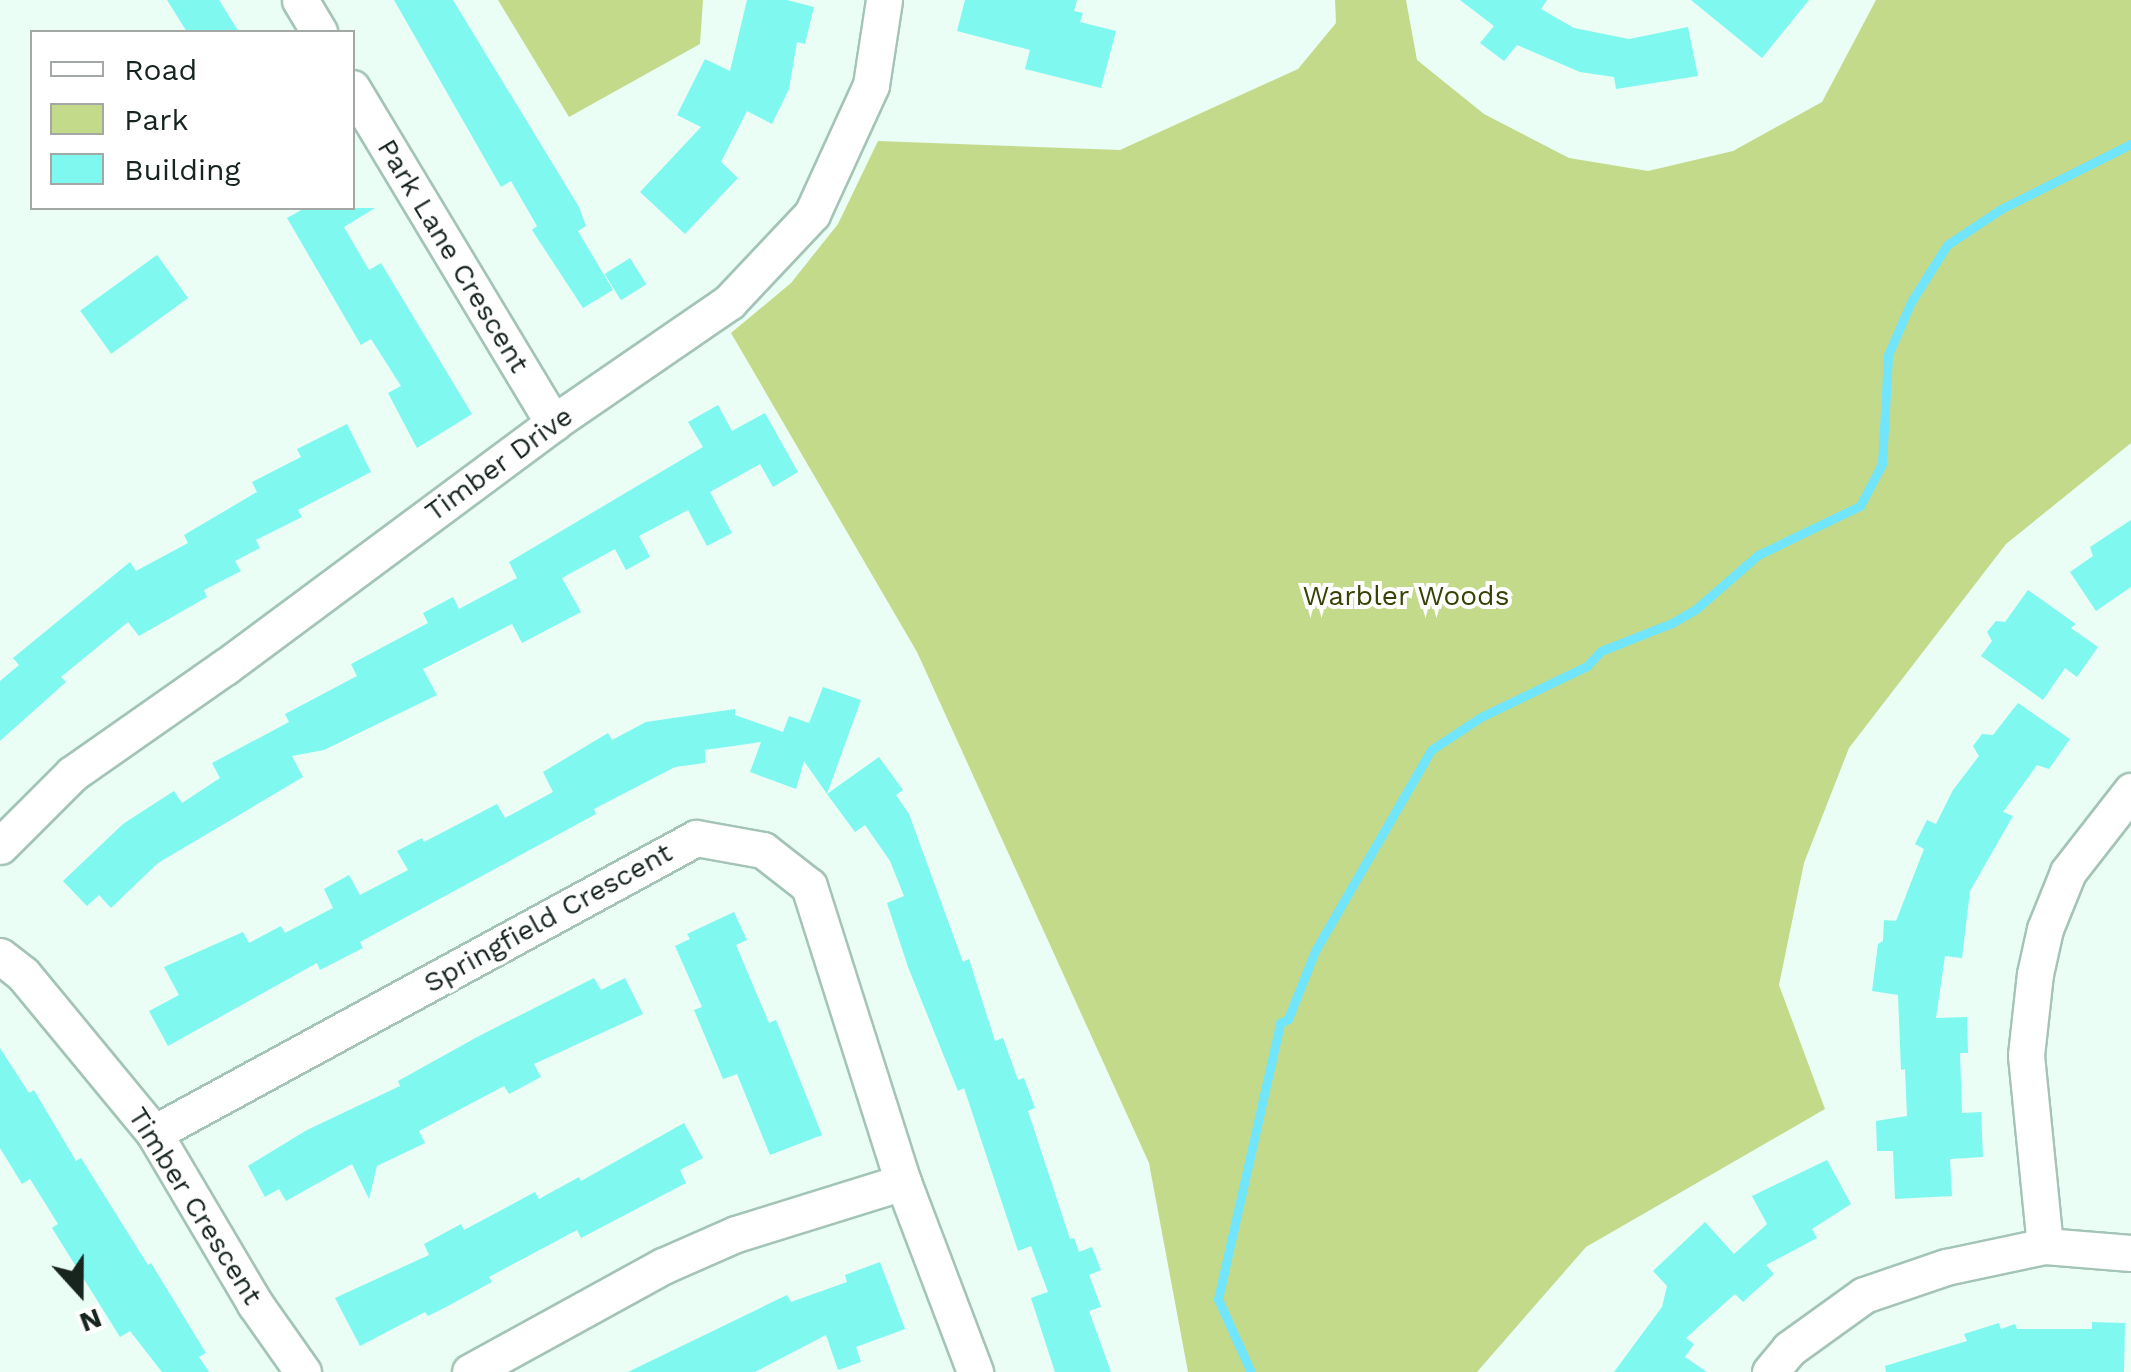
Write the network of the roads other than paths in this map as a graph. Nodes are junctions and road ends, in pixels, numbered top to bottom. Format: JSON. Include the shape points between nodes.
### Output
{"nodes":[{"id":1,"x":300,"y":0,"type":"edge"},
{"id":2,"x":884,"y":0,"type":"edge"},
{"id":3,"x":318,"y":30,"type":"edge"},
{"id":4,"x":355,"y":93,"type":"edge"},
{"id":5,"x":553,"y":423,"type":"junction"},
{"id":6,"x":2131,"y":790,"type":"edge"},
{"id":7,"x":0,"y":846,"type":"edge"},
{"id":8,"x":0,"y":956,"type":"edge"},
{"id":9,"x":154,"y":1133,"type":"junction"},
{"id":10,"x":902,"y":1182,"type":"junction"},
{"id":11,"x":2045,"y":1246,"type":"junction"},
{"id":12,"x":2131,"y":1253,"type":"edge"},
{"id":13,"x":303,"y":1372,"type":"edge"},
{"id":14,"x":470,"y":1372,"type":"edge"},
{"id":15,"x":975,"y":1372,"type":"edge"},
{"id":16,"x":1770,"y":1372,"type":"edge"}],
"edges":[{"from":1,"to":3,"type":"street"},
{"from":2,"to":5,"type":"street","name":"Timber Drive","via":[[872,85],[812,214],[729,302]]},
{"from":4,"to":5,"type":"street","name":"Park Lane Crescent"},
{"from":5,"to":7,"type":"street","name":"Timber Drive","via":[[72,774]]},
{"from":6,"to":11,"type":"street","via":[[2068,872],[2036,974],[2026,1056]]},
{"from":8,"to":9,"type":"street","name":"Timber Crescent","via":[[23,974]]},
{"from":9,"to":10,"type":"street","name":"Springfield Crescent","via":[[696,838],[763,850],[809,886]]},
{"from":9,"to":13,"type":"street","name":"Timber Crescent"},
{"from":10,"to":14,"type":"street","via":[[736,1234],[663,1266]]},
{"from":10,"to":15,"type":"street","name":"Springfield Crescent"},
{"from":11,"to":12,"type":"street"},
{"from":11,"to":16,"type":"street","via":[[1864,1295],[1788,1349]]}]}
